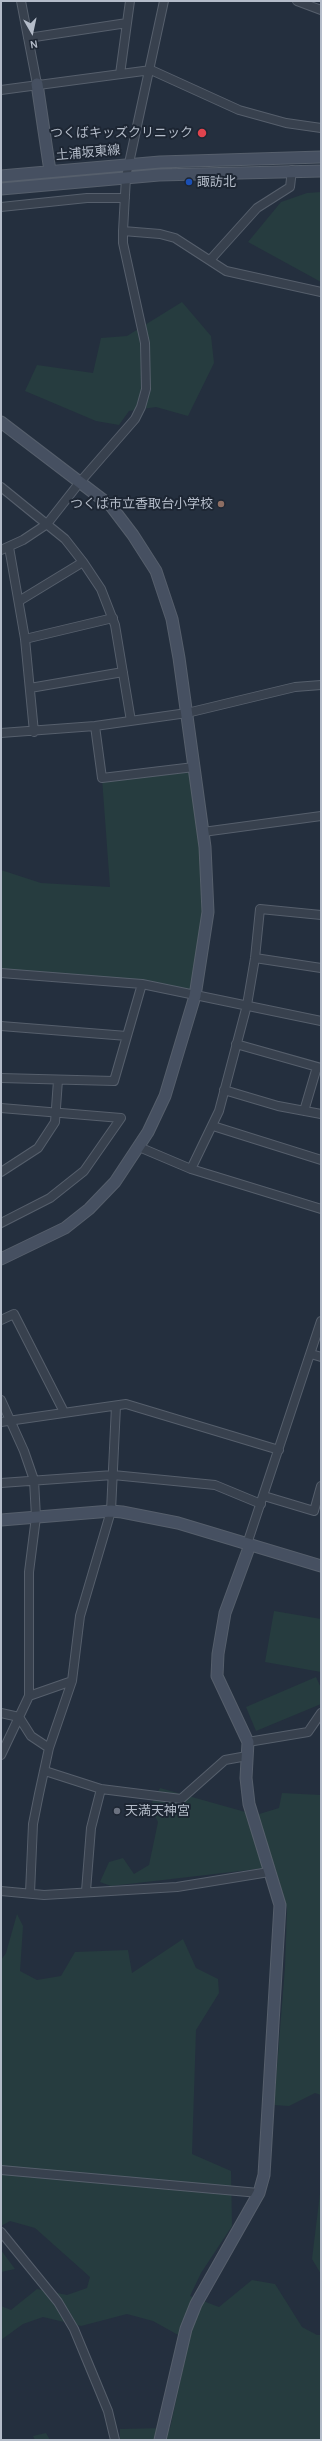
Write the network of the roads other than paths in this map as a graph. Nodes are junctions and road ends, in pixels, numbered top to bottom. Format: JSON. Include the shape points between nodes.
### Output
{"nodes":[{"id":1,"x":21,"y":1,"type":"edge"},
{"id":2,"x":130,"y":1,"type":"edge"},
{"id":3,"x":164,"y":1,"type":"edge"},
{"id":4,"x":297,"y":1,"type":"edge"},
{"id":5,"x":321,"y":10,"type":"edge"},
{"id":6,"x":127,"y":23,"type":"junction"},
{"id":7,"x":28,"y":38,"type":"junction"},
{"id":8,"x":151,"y":70,"type":"junction"},
{"id":9,"x":120,"y":74,"type":"junction"},
{"id":10,"x":37,"y":84,"type":"junction"},
{"id":11,"x":1,"y":90,"type":"edge"},
{"id":12,"x":321,"y":128,"type":"edge"},
{"id":13,"x":321,"y":157,"type":"edge"},
{"id":14,"x":128,"y":164,"type":"junction"},
{"id":15,"x":292,"y":170,"type":"junction"},
{"id":16,"x":321,"y":170,"type":"edge"},
{"id":17,"x":50,"y":171,"type":"junction"},
{"id":18,"x":1,"y":176,"type":"edge"},
{"id":19,"x":126,"y":177,"type":"junction"},
{"id":20,"x":1,"y":189,"type":"edge"},
{"id":21,"x":125,"y":198,"type":"junction"},
{"id":22,"x":1,"y":207,"type":"edge"},
{"id":23,"x":123,"y":231,"type":"junction"},
{"id":24,"x":211,"y":259,"type":"junction"},
{"id":25,"x":321,"y":292,"type":"edge"},
{"id":26,"x":1,"y":422,"type":"edge"},
{"id":27,"x":80,"y":482,"type":"junction"},
{"id":28,"x":1,"y":487,"type":"edge"},
{"id":29,"x":47,"y":524,"type":"junction"},
{"id":30,"x":5,"y":548,"type":"edge"},
{"id":31,"x":83,"y":562,"type":"junction"},
{"id":32,"x":19,"y":601,"type":"junction"},
{"id":33,"x":113,"y":618,"type":"junction"},
{"id":34,"x":26,"y":639,"type":"junction"},
{"id":35,"x":123,"y":672,"type":"junction"},
{"id":36,"x":321,"y":685,"type":"edge"},
{"id":37,"x":30,"y":688,"type":"junction"},
{"id":38,"x":187,"y":713,"type":"junction"},
{"id":39,"x":131,"y":721,"type":"junction"},
{"id":40,"x":95,"y":726,"type":"junction"},
{"id":41,"x":34,"y":732,"type":"junction"},
{"id":42,"x":1,"y":733,"type":"edge"},
{"id":43,"x":194,"y":767,"type":"junction"},
{"id":44,"x":321,"y":816,"type":"edge"},
{"id":45,"x":203,"y":832,"type":"junction"},
{"id":46,"x":321,"y":915,"type":"edge"},
{"id":47,"x":255,"y":958,"type":"junction"},
{"id":48,"x":321,"y":968,"type":"edge"},
{"id":49,"x":1,"y":973,"type":"edge"},
{"id":50,"x":142,"y":984,"type":"junction"},
{"id":51,"x":195,"y":996,"type":"junction"},
{"id":52,"x":247,"y":1005,"type":"junction"},
{"id":53,"x":321,"y":1021,"type":"edge"},
{"id":54,"x":1,"y":1026,"type":"edge"},
{"id":55,"x":127,"y":1036,"type":"junction"},
{"id":56,"x":236,"y":1044,"type":"junction"},
{"id":57,"x":319,"y":1068,"type":"edge"},
{"id":58,"x":1,"y":1078,"type":"edge"},
{"id":59,"x":58,"y":1080,"type":"junction"},
{"id":60,"x":224,"y":1090,"type":"junction"},
{"id":61,"x":1,"y":1108,"type":"edge"},
{"id":62,"x":304,"y":1111,"type":"junction"},
{"id":63,"x":56,"y":1112,"type":"junction"},
{"id":64,"x":321,"y":1114,"type":"edge"},
{"id":65,"x":213,"y":1126,"type":"junction"},
{"id":66,"x":139,"y":1147,"type":"junction"},
{"id":67,"x":321,"y":1160,"type":"edge"},
{"id":68,"x":191,"y":1169,"type":"junction"},
{"id":69,"x":1,"y":1172,"type":"edge"},
{"id":70,"x":321,"y":1209,"type":"edge"},
{"id":71,"x":1,"y":1223,"type":"edge"},
{"id":72,"x":1,"y":1260,"type":"edge"},
{"id":73,"x":1,"y":1320,"type":"edge"},
{"id":74,"x":321,"y":1321,"type":"edge"},
{"id":75,"x":311,"y":1354,"type":"junction"},
{"id":76,"x":321,"y":1357,"type":"edge"},
{"id":77,"x":1,"y":1400,"type":"edge"},
{"id":78,"x":116,"y":1406,"type":"junction"},
{"id":79,"x":64,"y":1412,"type":"junction"},
{"id":80,"x":11,"y":1421,"type":"junction"},
{"id":81,"x":1,"y":1422,"type":"edge"},
{"id":82,"x":279,"y":1450,"type":"junction"},
{"id":83,"x":113,"y":1475,"type":"junction"},
{"id":84,"x":34,"y":1480,"type":"junction"},
{"id":85,"x":1,"y":1483,"type":"edge"},
{"id":86,"x":321,"y":1486,"type":"edge"},
{"id":87,"x":264,"y":1496,"type":"junction"},
{"id":88,"x":261,"y":1504,"type":"junction"},
{"id":89,"x":111,"y":1511,"type":"junction"},
{"id":90,"x":36,"y":1517,"type":"junction"},
{"id":91,"x":1,"y":1520,"type":"edge"},
{"id":92,"x":248,"y":1544,"type":"junction"},
{"id":93,"x":321,"y":1566,"type":"edge"},
{"id":94,"x":72,"y":1681,"type":"junction"},
{"id":95,"x":28,"y":1696,"type":"junction"},
{"id":96,"x":1,"y":1713,"type":"edge"},
{"id":97,"x":321,"y":1713,"type":"edge"},
{"id":98,"x":19,"y":1717,"type":"junction"},
{"id":99,"x":248,"y":1742,"type":"junction"},
{"id":100,"x":49,"y":1748,"type":"junction"},
{"id":101,"x":1,"y":1755,"type":"edge"},
{"id":102,"x":247,"y":1756,"type":"junction"},
{"id":103,"x":45,"y":1771,"type":"junction"},
{"id":104,"x":101,"y":1789,"type":"junction"},
{"id":105,"x":269,"y":1872,"type":"junction"},
{"id":106,"x":1,"y":1891,"type":"edge"},
{"id":107,"x":86,"y":1891,"type":"junction"},
{"id":108,"x":30,"y":1893,"type":"junction"},
{"id":109,"x":1,"y":2170,"type":"edge"},
{"id":110,"x":259,"y":2193,"type":"junction"},
{"id":111,"x":1,"y":2232,"type":"edge"},
{"id":112,"x":115,"y":2440,"type":"edge"},
{"id":113,"x":160,"y":2440,"type":"edge"}],
"edges":[{"from":1,"to":7,"type":"street"},
{"from":2,"to":6,"type":"street"},
{"from":3,"to":8,"type":"street"},
{"from":4,"to":5,"type":"street"},
{"from":6,"to":7,"type":"street"},
{"from":6,"to":9,"type":"street"},
{"from":7,"to":10,"type":"street"},
{"from":8,"to":9,"type":"street"},
{"from":8,"to":12,"type":"street","via":[[238,110],[286,123]]},
{"from":8,"to":14,"type":"street"},
{"from":9,"to":10,"type":"street"},
{"from":10,"to":11,"type":"street"},
{"from":10,"to":17,"type":"street"},
{"from":13,"to":14,"type":"street","name":"土浦坂東線","via":[[226,158]]},
{"from":14,"to":17,"type":"street","name":"土浦坂東線"},
{"from":14,"to":19,"type":"street"},
{"from":15,"to":16,"type":"street","name":"土浦坂東線"},
{"from":15,"to":19,"type":"street","name":"土浦坂東線"},
{"from":15,"to":24,"type":"street","via":[[290,187],[257,208]]},
{"from":17,"to":18,"type":"street","name":"土浦坂東線"},
{"from":19,"to":20,"type":"street","name":"土浦坂東線"},
{"from":19,"to":21,"type":"street"},
{"from":21,"to":22,"type":"street","via":[[87,198]]},
{"from":21,"to":23,"type":"street"},
{"from":23,"to":24,"type":"street","via":[[175,238]]},
{"from":23,"to":27,"type":"street","via":[[123,243],[145,343],[146,389],[135,419]]},
{"from":24,"to":25,"type":"street","via":[[226,271]]},
{"from":26,"to":27,"type":"street"},
{"from":27,"to":29,"type":"street"},
{"from":27,"to":38,"type":"street","via":[[111,506],[134,535],[156,571],[172,618]]},
{"from":28,"to":29,"type":"street"},
{"from":29,"to":30,"type":"street"},
{"from":29,"to":31,"type":"street","via":[[65,539]]},
{"from":30,"to":32,"type":"street"},
{"from":31,"to":32,"type":"street"},
{"from":31,"to":33,"type":"street","via":[[101,589]]},
{"from":32,"to":34,"type":"street"},
{"from":33,"to":34,"type":"street"},
{"from":33,"to":35,"type":"street"},
{"from":34,"to":37,"type":"street"},
{"from":35,"to":37,"type":"street"},
{"from":35,"to":39,"type":"street"},
{"from":36,"to":38,"type":"street","via":[[294,687]]},
{"from":37,"to":41,"type":"street"},
{"from":38,"to":39,"type":"street"},
{"from":38,"to":43,"type":"street"},
{"from":39,"to":40,"type":"street"},
{"from":40,"to":41,"type":"street"},
{"from":40,"to":43,"type":"street","via":[[102,778]]},
{"from":41,"to":42,"type":"street"},
{"from":43,"to":45,"type":"street"},
{"from":44,"to":45,"type":"street"},
{"from":45,"to":51,"type":"street","via":[[208,912]]},
{"from":46,"to":47,"type":"street","via":[[260,909]]},
{"from":47,"to":48,"type":"street"},
{"from":47,"to":52,"type":"street"},
{"from":49,"to":50,"type":"street"},
{"from":50,"to":51,"type":"street"},
{"from":50,"to":55,"type":"street"},
{"from":51,"to":52,"type":"street"},
{"from":51,"to":66,"type":"street","via":[[165,1096]]},
{"from":52,"to":53,"type":"street"},
{"from":52,"to":56,"type":"street"},
{"from":54,"to":55,"type":"street"},
{"from":55,"to":59,"type":"street","via":[[114,1081]]},
{"from":56,"to":57,"type":"street"},
{"from":56,"to":60,"type":"street"},
{"from":57,"to":62,"type":"street"},
{"from":58,"to":59,"type":"street"},
{"from":59,"to":63,"type":"street"},
{"from":60,"to":62,"type":"street"},
{"from":60,"to":65,"type":"street"},
{"from":61,"to":63,"type":"street"},
{"from":62,"to":64,"type":"street"},
{"from":63,"to":69,"type":"street","via":[[55,1122],[38,1148]]},
{"from":63,"to":71,"type":"street","via":[[121,1118],[84,1171],[50,1198]]},
{"from":65,"to":67,"type":"street"},
{"from":65,"to":68,"type":"street"},
{"from":66,"to":68,"type":"street"},
{"from":66,"to":72,"type":"street","via":[[115,1182],[89,1209],[65,1228]]},
{"from":68,"to":70,"type":"street"},
{"from":73,"to":79,"type":"street","via":[[14,1314]]},
{"from":74,"to":75,"type":"street"},
{"from":75,"to":76,"type":"street"},
{"from":75,"to":82,"type":"street"},
{"from":77,"to":80,"type":"street"},
{"from":78,"to":79,"type":"street"},
{"from":78,"to":82,"type":"street","via":[[126,1404]]},
{"from":78,"to":83,"type":"street"},
{"from":79,"to":80,"type":"street"},
{"from":80,"to":81,"type":"street"},
{"from":80,"to":84,"type":"street"},
{"from":82,"to":87,"type":"street"},
{"from":83,"to":84,"type":"street"},
{"from":83,"to":88,"type":"street","via":[[215,1485]]},
{"from":83,"to":89,"type":"street"},
{"from":84,"to":85,"type":"street"},
{"from":84,"to":90,"type":"street"},
{"from":86,"to":87,"type":"street","via":[[314,1511]]},
{"from":87,"to":88,"type":"street"},
{"from":88,"to":92,"type":"street"},
{"from":89,"to":90,"type":"street"},
{"from":89,"to":92,"type":"street","via":[[178,1522]]},
{"from":89,"to":94,"type":"street","via":[[80,1616]]},
{"from":90,"to":91,"type":"street"},
{"from":90,"to":95,"type":"street","via":[[29,1572]]},
{"from":92,"to":93,"type":"street"},
{"from":92,"to":99,"type":"street","via":[[225,1613],[217,1676]]},
{"from":94,"to":95,"type":"street"},
{"from":94,"to":100,"type":"street"},
{"from":95,"to":98,"type":"street"},
{"from":96,"to":98,"type":"street"},
{"from":97,"to":99,"type":"street","via":[[308,1732]]},
{"from":98,"to":100,"type":"street","via":[[31,1736]]},
{"from":98,"to":101,"type":"street"},
{"from":99,"to":102,"type":"street"},
{"from":100,"to":103,"type":"street"},
{"from":102,"to":104,"type":"street","via":[[225,1760],[181,1799]]},
{"from":102,"to":105,"type":"street","via":[[249,1804]]},
{"from":103,"to":104,"type":"street"},
{"from":103,"to":108,"type":"street","via":[[33,1824]]},
{"from":104,"to":107,"type":"street","via":[[91,1828]]},
{"from":105,"to":107,"type":"street","via":[[177,1886]]},
{"from":105,"to":110,"type":"street","via":[[280,1905],[280,1928],[264,2175]]},
{"from":106,"to":108,"type":"street"},
{"from":107,"to":108,"type":"street"},
{"from":109,"to":110,"type":"street"},
{"from":110,"to":113,"type":"street","via":[[196,2304],[186,2329]]},
{"from":111,"to":112,"type":"street","via":[[58,2302],[70,2322],[98,2382]]}]}
